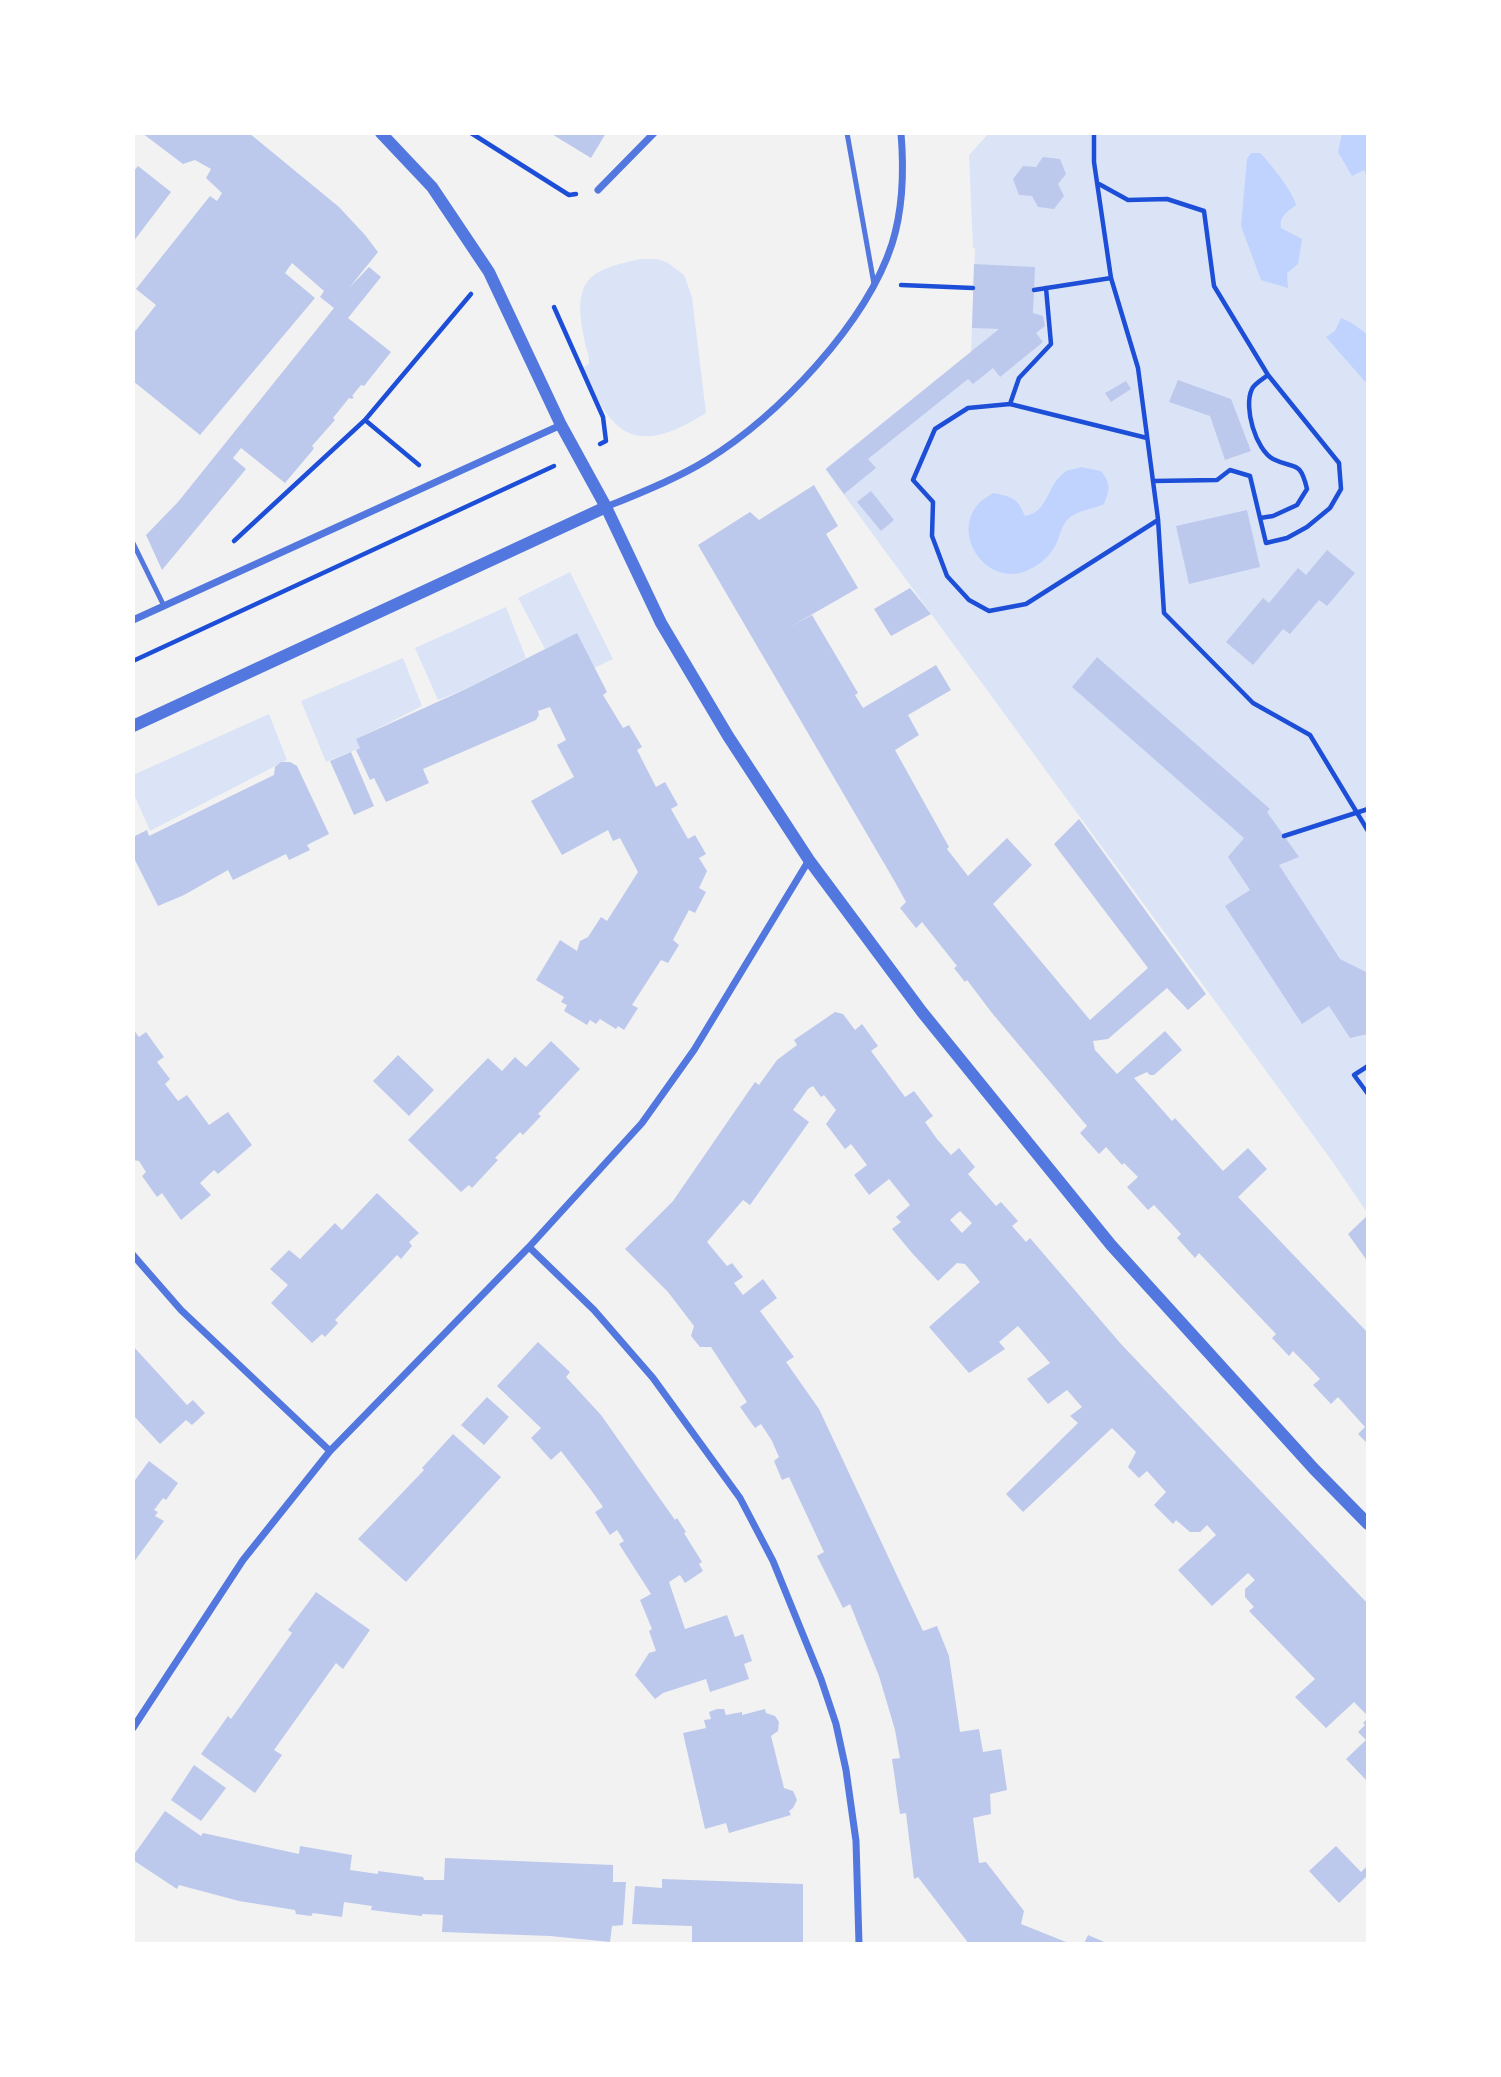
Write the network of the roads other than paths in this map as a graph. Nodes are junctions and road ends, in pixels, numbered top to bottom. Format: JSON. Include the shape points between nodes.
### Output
{"nodes":[{"id":1,"x":381,"y":133,"type":"edge"},
{"id":2,"x":654,"y":133,"type":"edge"},
{"id":3,"x":847,"y":133,"type":"edge"},
{"id":4,"x":901,"y":133,"type":"edge"},
{"id":5,"x":597,"y":190,"type":"road end"},
{"id":6,"x":874,"y":284,"type":"junction"},
{"id":7,"x":561,"y":425,"type":"junction"},
{"id":8,"x":606,"y":507,"type":"junction"},
{"id":9,"x":133,"y":543,"type":"edge"},
{"id":10,"x":164,"y":606,"type":"junction"},
{"id":11,"x":133,"y":620,"type":"edge"},
{"id":12,"x":133,"y":726,"type":"edge"},
{"id":13,"x":809,"y":860,"type":"junction"},
{"id":14,"x":529,"y":1247,"type":"junction"},
{"id":15,"x":133,"y":1255,"type":"edge"},
{"id":16,"x":330,"y":1451,"type":"junction"},
{"id":17,"x":1368,"y":1524,"type":"edge"},
{"id":18,"x":133,"y":1728,"type":"edge"},
{"id":19,"x":859,"y":1944,"type":"edge"}],
"edges":[{"from":1,"to":7,"type":"street","via":[[432,187],[489,272]]},
{"from":2,"to":5,"type":"street"},
{"from":3,"to":6,"type":"lane"},
{"from":4,"to":6,"type":"street","via":[[904,162],[899,216]]},
{"from":6,"to":8,"type":"street","via":[[835,342],[780,404],[741,438],[701,463]]},
{"from":7,"to":8,"type":"street"},
{"from":7,"to":10,"type":"street"},
{"from":8,"to":12,"type":"street"},
{"from":8,"to":13,"type":"street","via":[[673,644]]},
{"from":9,"to":10,"type":"lane"},
{"from":10,"to":11,"type":"street"},
{"from":13,"to":14,"type":"street","via":[[670,1085],[642,1123]]},
{"from":13,"to":17,"type":"street","via":[[922,1012],[1111,1245]]},
{"from":14,"to":16,"type":"street"},
{"from":14,"to":19,"type":"street","via":[[594,1310],[653,1378],[740,1498],[773,1561],[836,1724],[856,1841]]},
{"from":15,"to":16,"type":"street","via":[[180,1310]]},
{"from":16,"to":18,"type":"street","via":[[243,1559]]}]}
